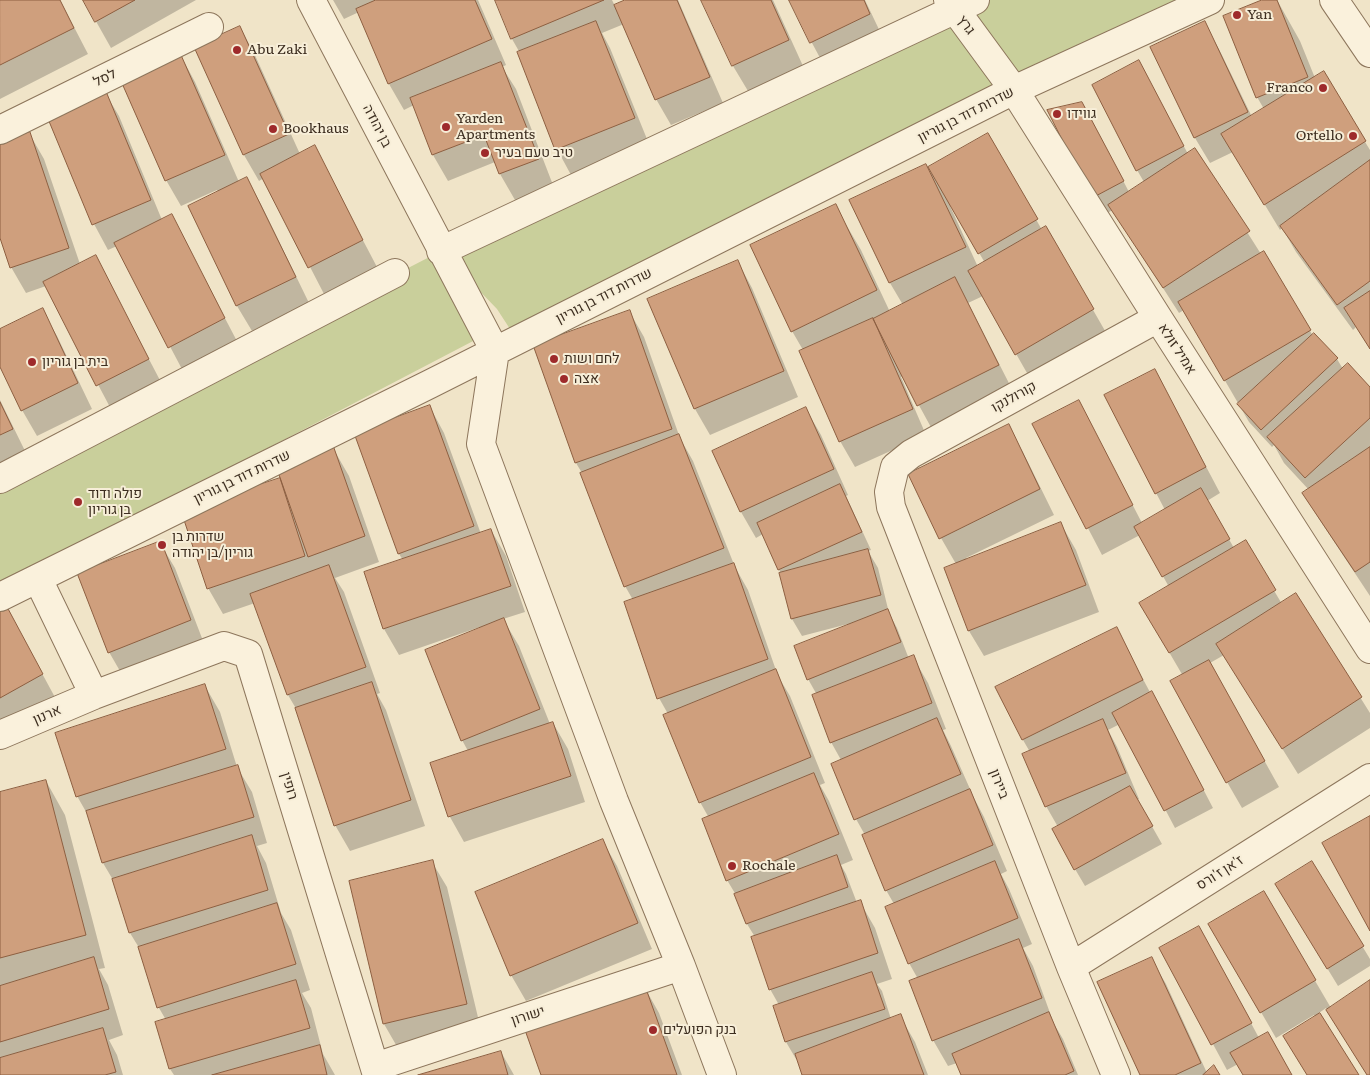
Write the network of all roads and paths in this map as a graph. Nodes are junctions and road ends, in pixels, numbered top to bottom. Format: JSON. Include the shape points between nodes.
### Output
{"nodes":[{"id":1,"x":311,"y":0,"type":"edge"},
{"id":2,"x":1210,"y":0,"type":"edge"},
{"id":3,"x":1334,"y":0,"type":"edge"},
{"id":4,"x":959,"y":3,"type":"edge"},
{"id":5,"x":209,"y":27,"type":"dead end"},
{"id":6,"x":984,"y":50,"type":"joint"},
{"id":7,"x":1370,"y":53,"type":"edge"},
{"id":8,"x":1014,"y":90,"type":"junction"},
{"id":9,"x":0,"y":130,"type":"edge"},
{"id":10,"x":441,"y":251,"type":"junction"},
{"id":11,"x":395,"y":273,"type":"dead end"},
{"id":12,"x":1158,"y":318,"type":"junction"},
{"id":13,"x":495,"y":351,"type":"junction"},
{"id":14,"x":0,"y":479,"type":"edge"},
{"id":15,"x":889,"y":492,"type":"joint"},
{"id":16,"x":38,"y":579,"type":"junction"},
{"id":17,"x":0,"y":597,"type":"edge"},
{"id":18,"x":1370,"y":649,"type":"edge"},
{"id":19,"x":94,"y":695,"type":"junction"},
{"id":20,"x":0,"y":735,"type":"edge"},
{"id":21,"x":1370,"y":778,"type":"edge"},
{"id":22,"x":681,"y":966,"type":"junction"},
{"id":23,"x":1071,"y":967,"type":"junction"},
{"id":24,"x":376,"y":1071,"type":"edge"},
{"id":25,"x":722,"y":1075,"type":"edge"},
{"id":26,"x":1116,"y":1075,"type":"edge"}],
"edges":[{"from":1,"to":10,"type":"street","name":"בן יהודה"},
{"from":2,"to":8,"type":"street","name":"שדרות דוד בן גוריון"},
{"from":3,"to":7,"type":"street"},
{"from":4,"to":6,"type":"street","name":"גרץ"},
{"from":4,"to":10,"type":"street"},
{"from":5,"to":9,"type":"street","name":"לסל"},
{"from":6,"to":8,"type":"street","name":"אמיל זולא"},
{"from":8,"to":12,"type":"street","name":"אמיל זולא"},
{"from":8,"to":13,"type":"street","name":"שדרות דוד בן גוריון"},
{"from":10,"to":13,"type":"street","name":"בן יהודה"},
{"from":11,"to":14,"type":"street"},
{"from":12,"to":15,"type":"street","name":"קורולנקו","via":[[911,454],[895,467]]},
{"from":12,"to":18,"type":"street","name":"אמיל זולא"},
{"from":13,"to":16,"type":"street","name":"שדרות דוד בן גוריון"},
{"from":13,"to":22,"type":"street","via":[[481,444],[614,802]]},
{"from":15,"to":23,"type":"street","name":"ביירון","via":[[891,507]]},
{"from":16,"to":17,"type":"street","name":"שדרות דוד בן גוריון"},
{"from":16,"to":19,"type":"street"},
{"from":19,"to":20,"type":"street","name":"ארנון"},
{"from":19,"to":24,"type":"street","name":"רופין","via":[[224,646],[248,654]]},
{"from":21,"to":23,"type":"street","name":"ז'אן ז'ורס"},
{"from":22,"to":24,"type":"street","name":"ישורון"},
{"from":22,"to":25,"type":"street"},
{"from":23,"to":26,"type":"street","name":"ביירון"}]}
